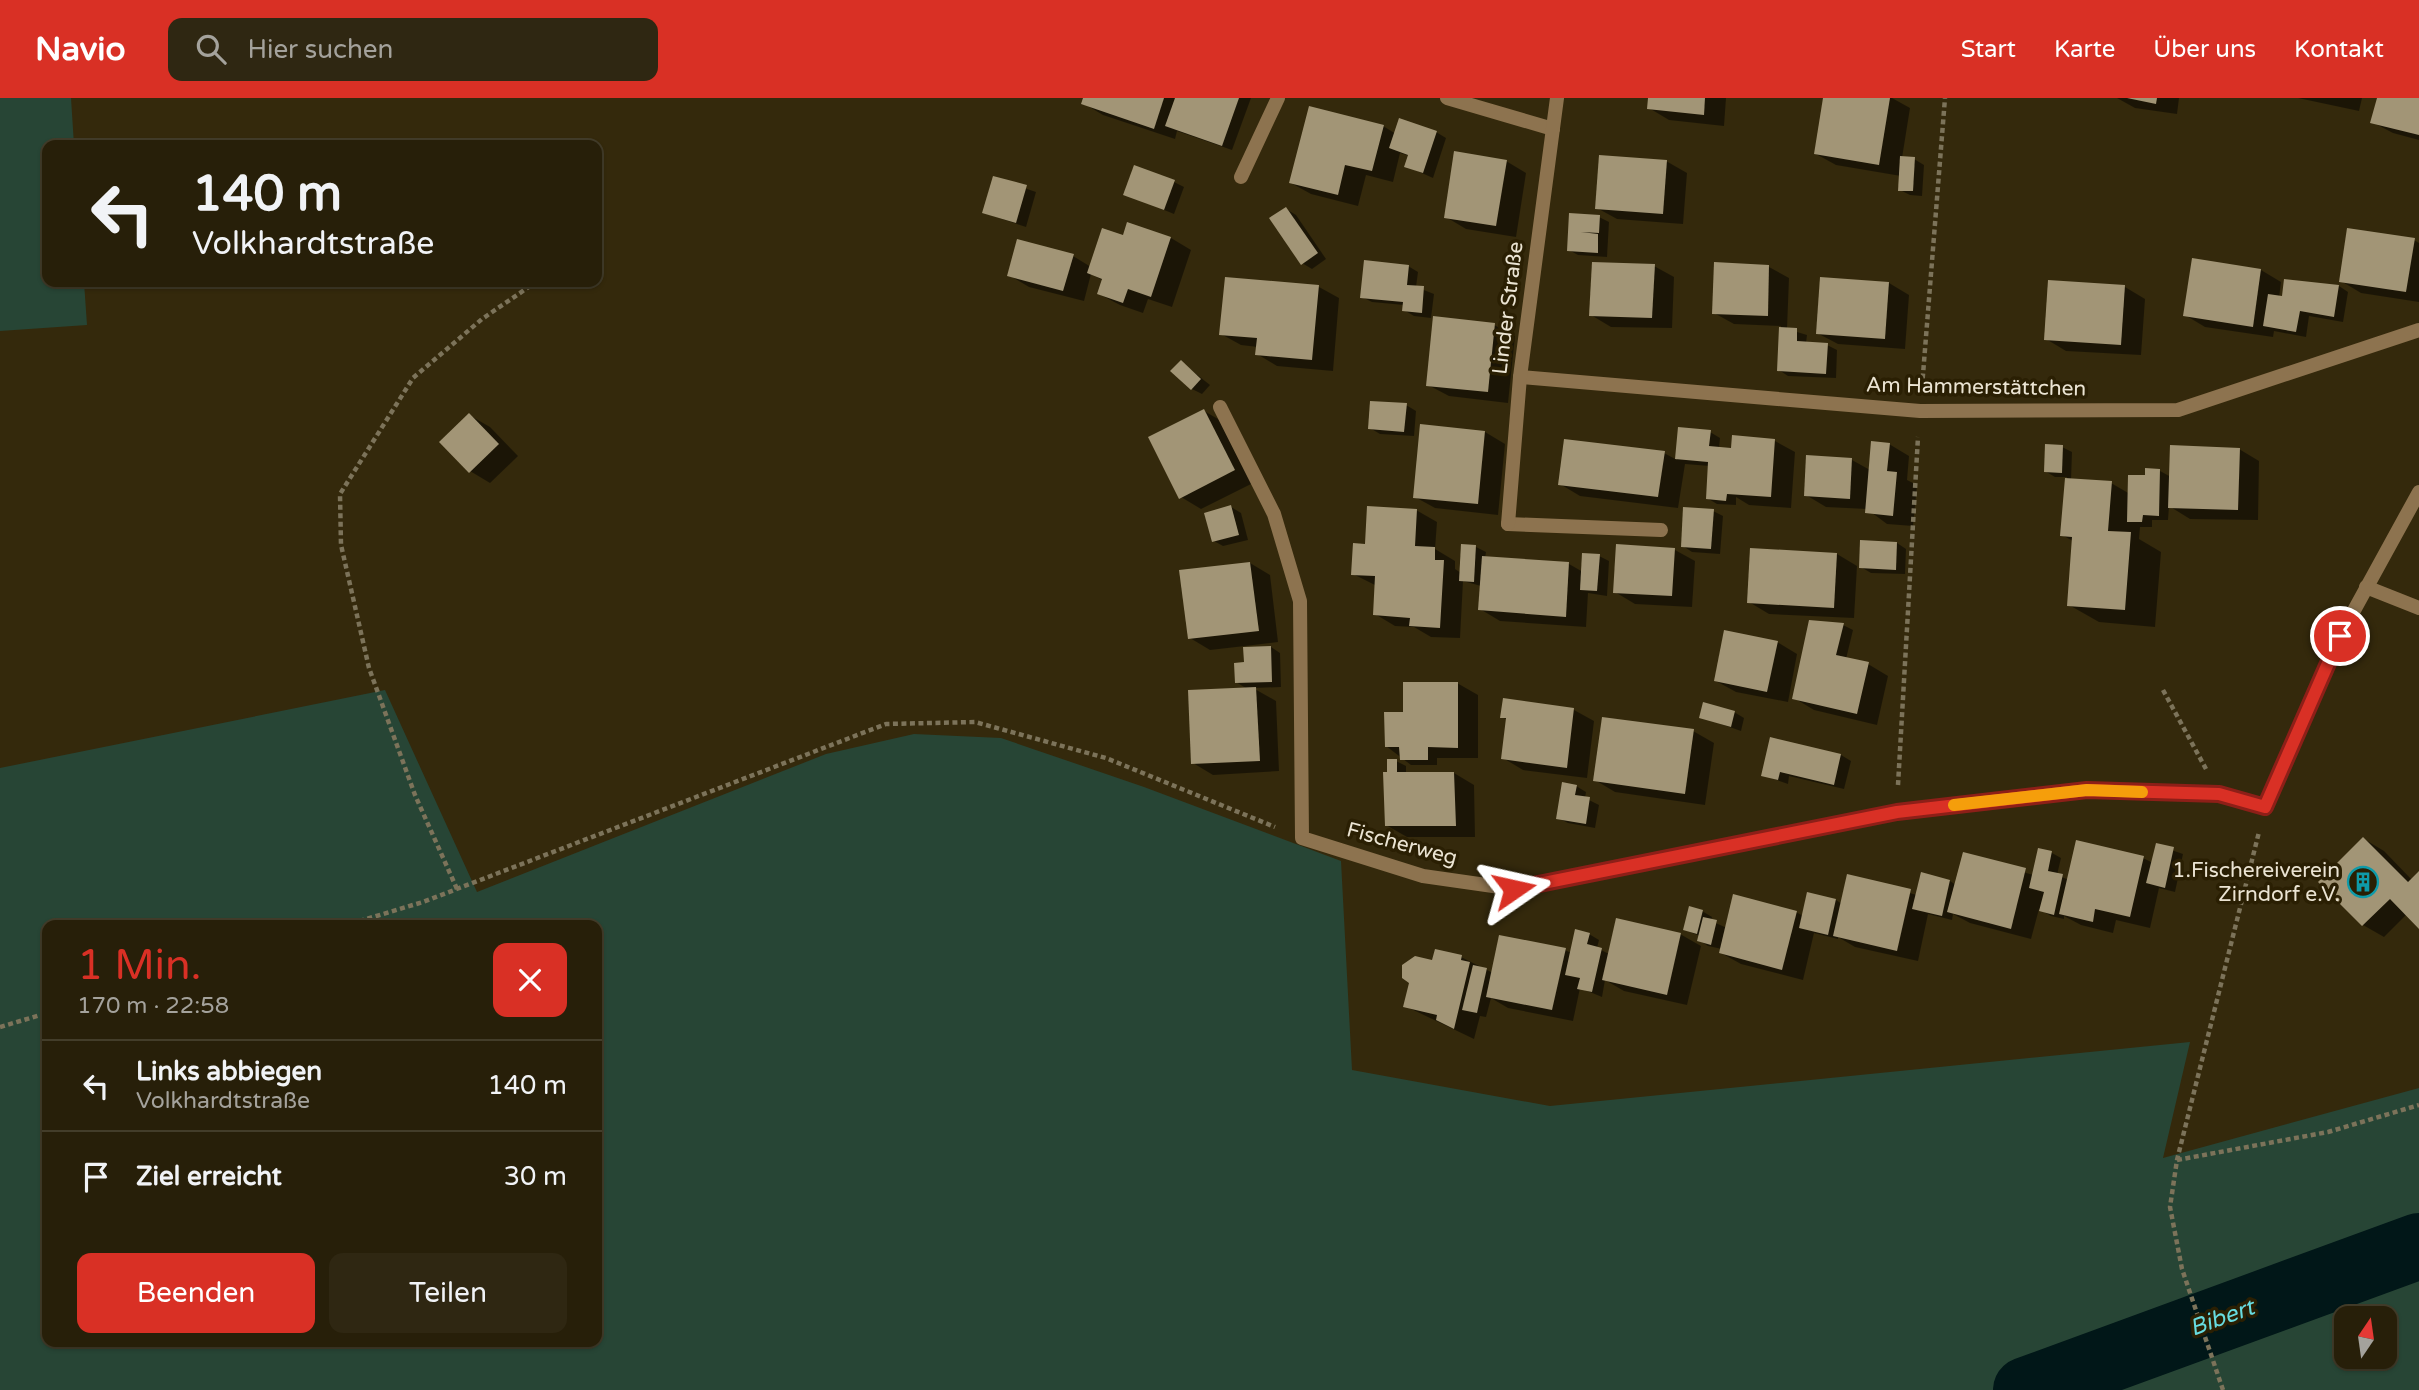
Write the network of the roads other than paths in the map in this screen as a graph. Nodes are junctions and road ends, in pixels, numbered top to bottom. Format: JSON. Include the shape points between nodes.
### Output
{"nodes":[{"id":1,"x":1278,"y":98,"type":"edge"},
{"id":2,"x":1447,"y":98,"type":"edge"},
{"id":3,"x":1557,"y":98,"type":"edge"},
{"id":4,"x":1553,"y":129,"type":"junction"},
{"id":5,"x":1241,"y":177,"type":"dead end"},
{"id":6,"x":2419,"y":330,"type":"edge"},
{"id":7,"x":1520,"y":377,"type":"junction"},
{"id":8,"x":1220,"y":407,"type":"dead end"},
{"id":9,"x":2419,"y":492,"type":"edge"},
{"id":10,"x":1661,"y":530,"type":"dead end"},
{"id":11,"x":2366,"y":587,"type":"junction"},
{"id":12,"x":2419,"y":608,"type":"edge"}],
"edges":[{"from":1,"to":5,"type":"street"},
{"from":2,"to":4,"type":"street"},
{"from":3,"to":4,"type":"street","name":"Linder Straße"},
{"from":4,"to":7,"type":"street","name":"Linder Straße"},
{"from":6,"to":7,"type":"street","name":"Am Hammerstättchen","via":[[2178,410],[1920,411]]},
{"from":7,"to":10,"type":"street","name":"Linder Straße","via":[[1508,524]]},
{"from":8,"to":11,"type":"street","name":"Fischerweg","via":[[1274,514],[1300,601],[1302,838],[1423,876],[1514,889],[1897,812],[2087,790],[2219,794],[2265,807],[2315,687]]},
{"from":9,"to":11,"type":"street"},
{"from":11,"to":12,"type":"street"}]}
